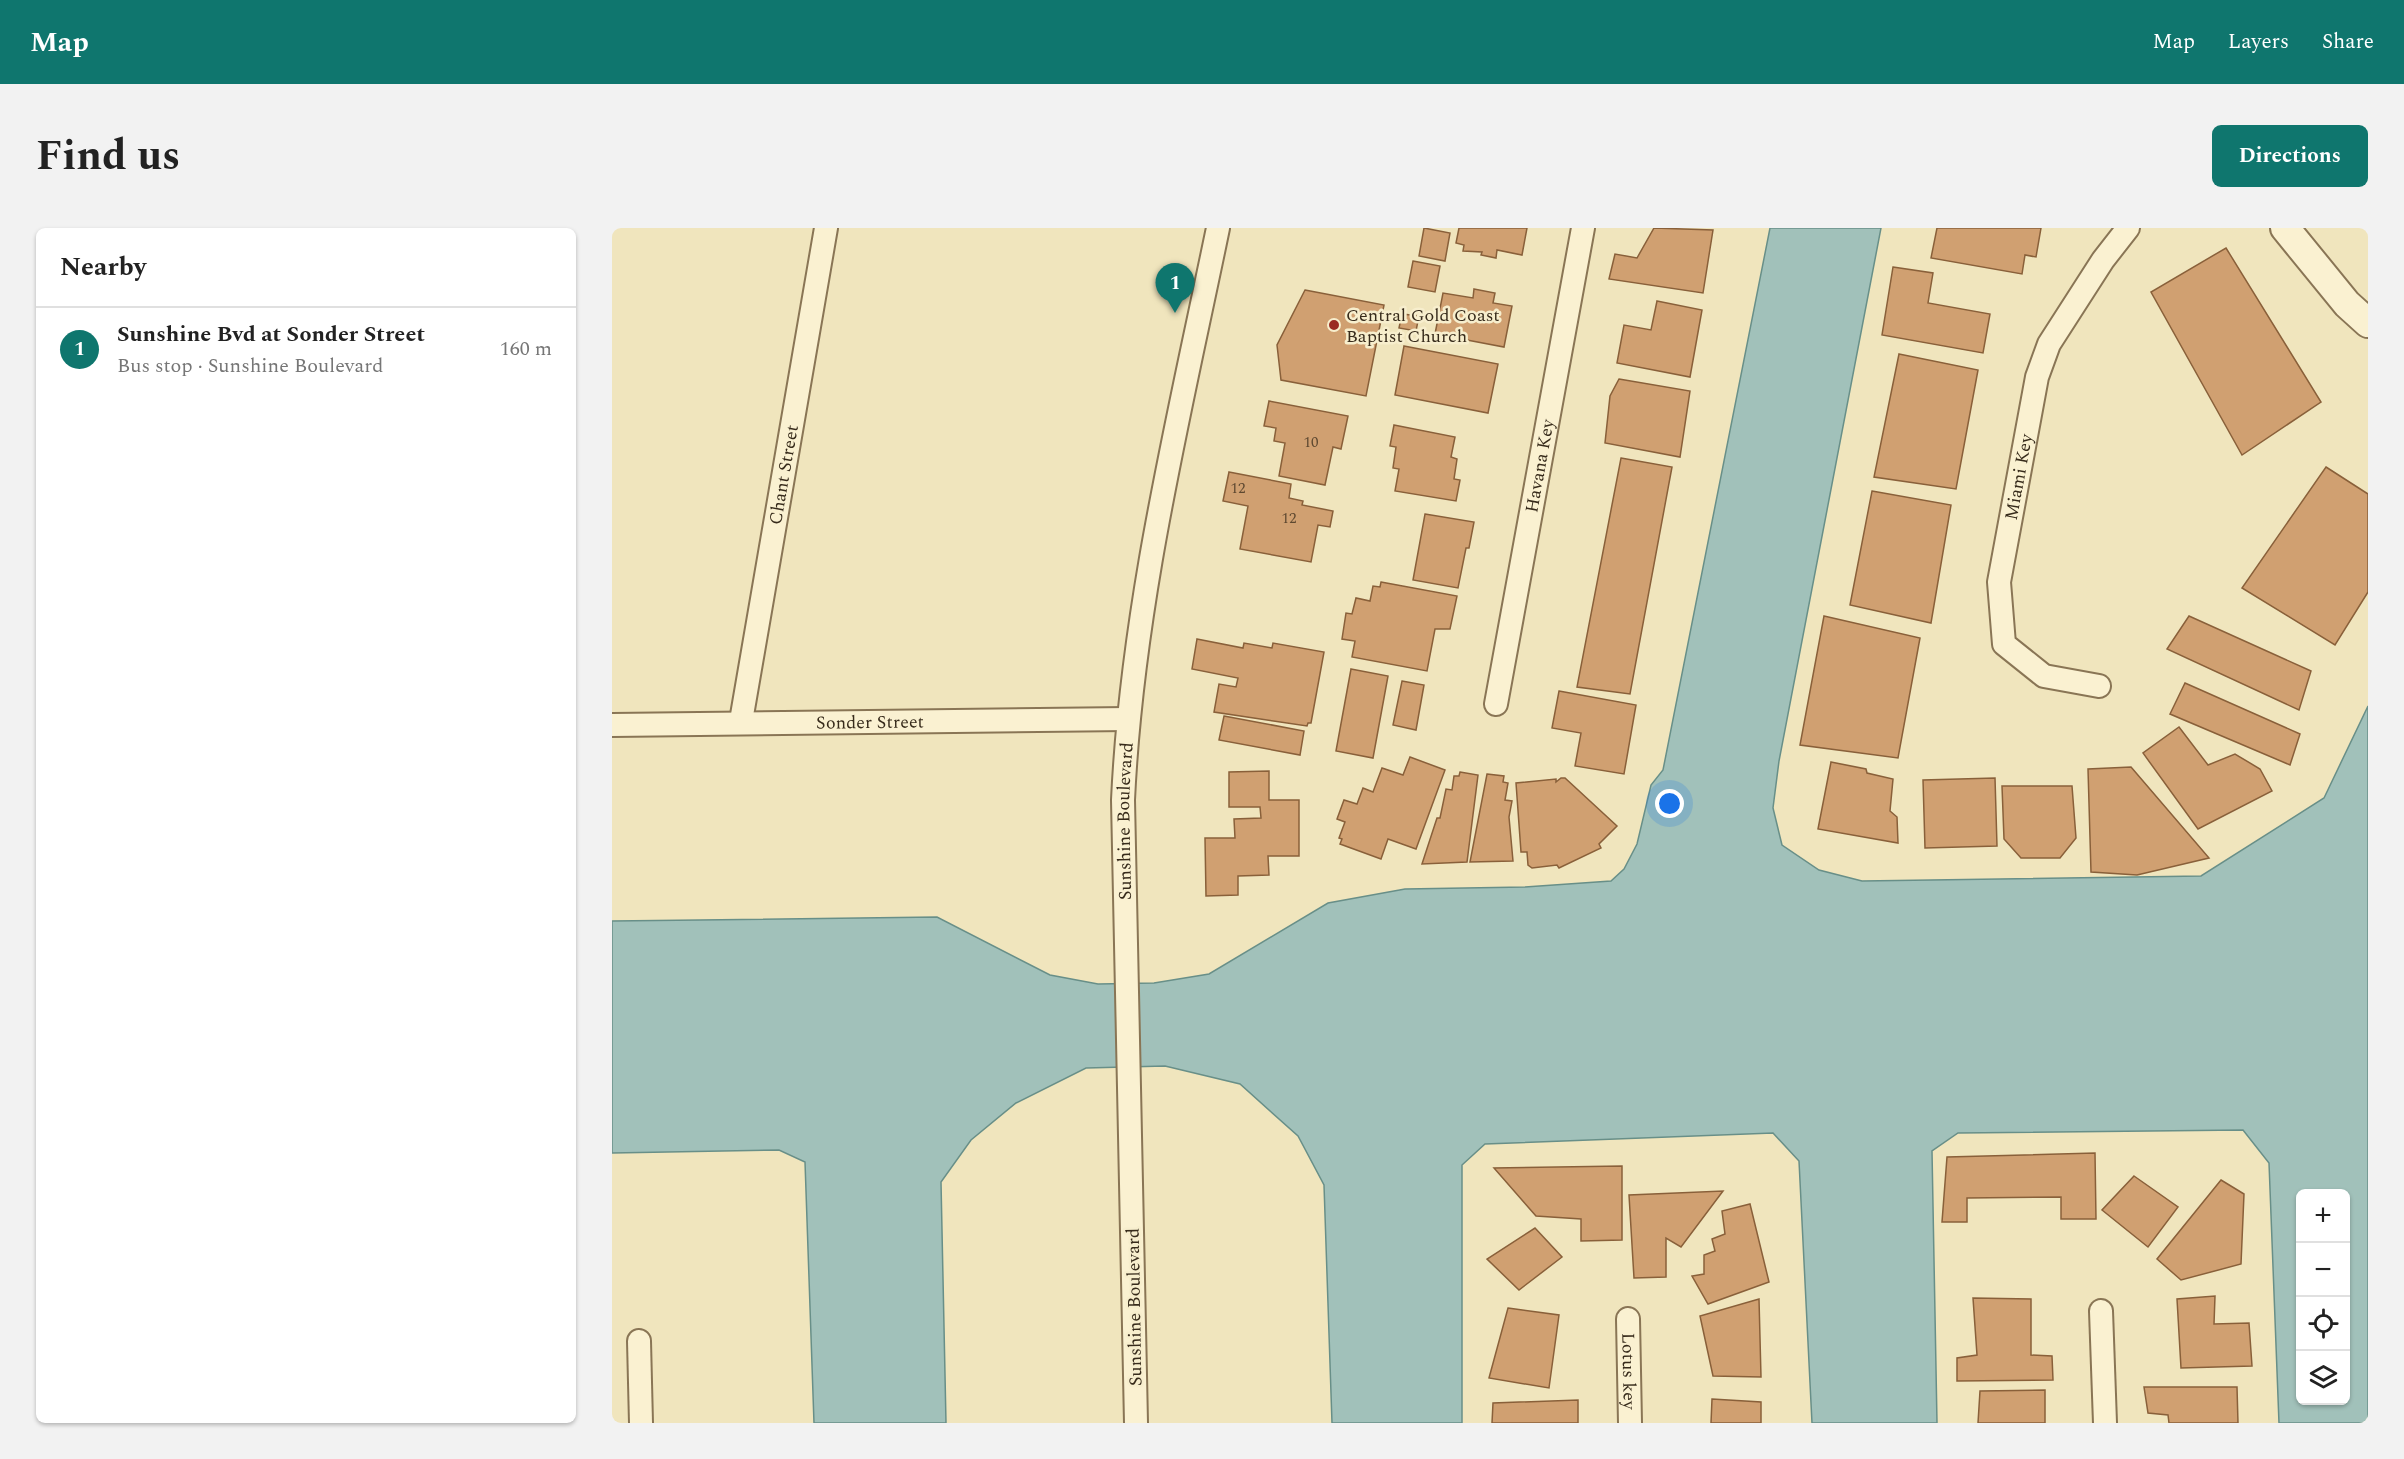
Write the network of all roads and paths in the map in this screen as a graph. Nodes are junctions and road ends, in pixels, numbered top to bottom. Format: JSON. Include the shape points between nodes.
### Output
{"nodes":[{"id":1,"x":826,"y":228,"type":"edge"},
{"id":2,"x":1218,"y":228,"type":"edge"},
{"id":3,"x":1583,"y":228,"type":"edge"},
{"id":4,"x":2128,"y":228,"type":"edge"},
{"id":5,"x":2285,"y":228,"type":"edge"},
{"id":6,"x":2368,"y":323,"type":"edge"},
{"id":7,"x":2099,"y":686,"type":"dead end"},
{"id":8,"x":1496,"y":704,"type":"dead end"},
{"id":9,"x":1128,"y":719,"type":"junction"},
{"id":10,"x":741,"y":721,"type":"junction"},
{"id":11,"x":612,"y":724,"type":"edge"},
{"id":12,"x":2101,"y":1311,"type":"dead end"},
{"id":13,"x":1628,"y":1319,"type":"dead end"},
{"id":14,"x":639,"y":1341,"type":"dead end"},
{"id":15,"x":641,"y":1423,"type":"edge"},
{"id":16,"x":1136,"y":1423,"type":"edge"},
{"id":17,"x":1630,"y":1423,"type":"edge"},
{"id":18,"x":2104,"y":1423,"type":"edge"}],
"edges":[{"from":1,"to":10,"type":"street","name":"Chant Street"},
{"from":2,"to":9,"type":"street","name":"Sunshine Boulevard","via":[[1162,497]]},
{"from":3,"to":8,"type":"street","name":"Havana Key"},
{"from":4,"to":7,"type":"street","name":"Miami Key","via":[[2049,344],[2037,377],[1999,582],[2004,644],[2044,676]]},
{"from":5,"to":6,"type":"street","via":[[2347,304]]},
{"from":9,"to":10,"type":"street","name":"Sonder Street"},
{"from":9,"to":16,"type":"street","name":"Sunshine Boulevard","via":[[1123,800]]},
{"from":10,"to":11,"type":"street","name":"Sonder Street"},
{"from":12,"to":18,"type":"street"},
{"from":13,"to":17,"type":"street","name":"Lotus key"},
{"from":14,"to":15,"type":"street"}]}
